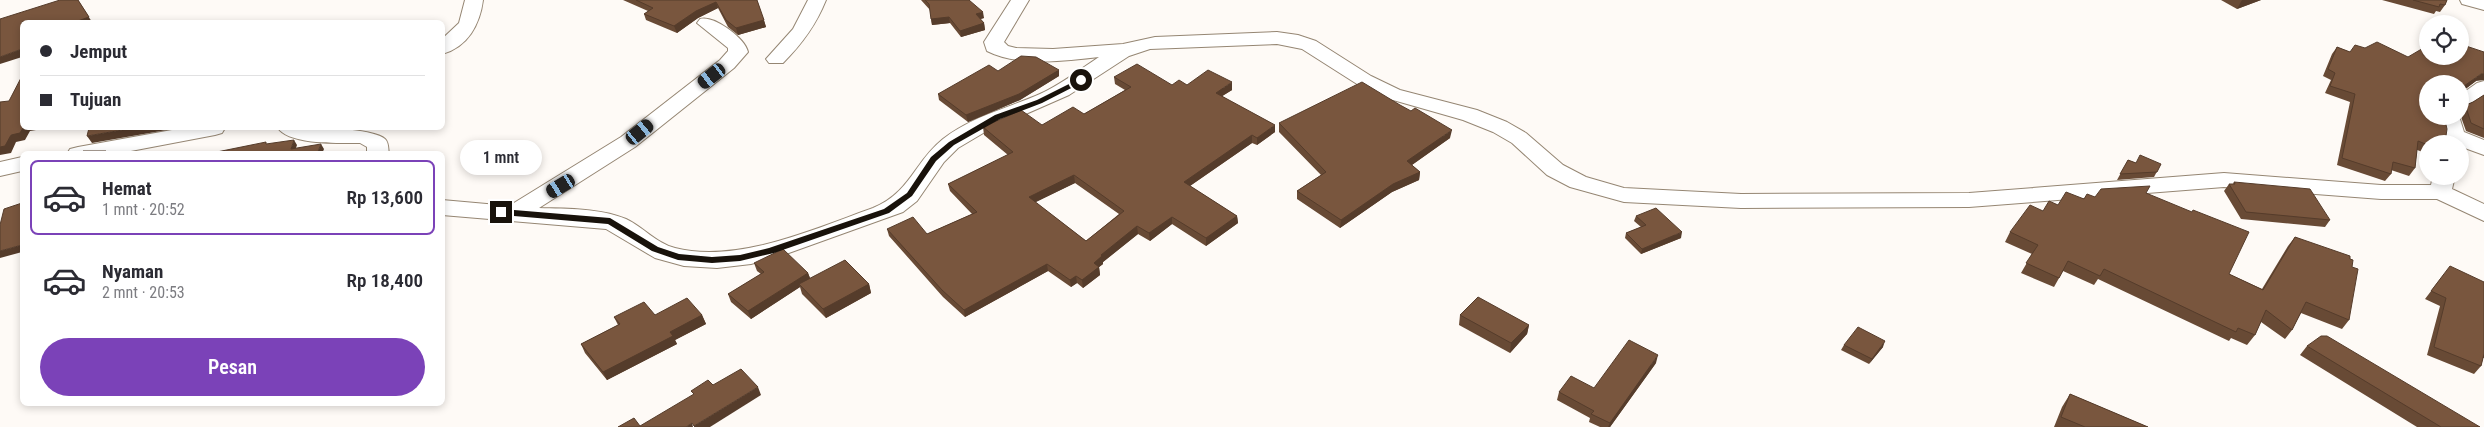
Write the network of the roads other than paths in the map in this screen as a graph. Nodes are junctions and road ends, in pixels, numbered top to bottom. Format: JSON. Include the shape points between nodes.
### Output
{"nodes":[{"id":1,"x":474,"y":0,"type":"edge"},
{"id":2,"x":817,"y":0,"type":"edge"},
{"id":3,"x":1020,"y":0,"type":"edge"},
{"id":4,"x":2469,"y":0,"type":"edge"},
{"id":5,"x":2484,"y":4,"type":"edge"},
{"id":6,"x":707,"y":23,"type":"dead end"},
{"id":7,"x":1144,"y":44,"type":"junction"},
{"id":8,"x":445,"y":46,"type":"edge"},
{"id":9,"x":776,"y":59,"type":"dead end"},
{"id":10,"x":2484,"y":87,"type":"edge"},
{"id":11,"x":2469,"y":98,"type":"edge"},
{"id":12,"x":204,"y":130,"type":"edge"},
{"id":13,"x":317,"y":131,"type":"edge"},
{"id":14,"x":2453,"y":132,"type":"edge"},
{"id":15,"x":2484,"y":148,"type":"edge"},
{"id":16,"x":94,"y":151,"type":"edge"},
{"id":17,"x":378,"y":151,"type":"edge"},
{"id":18,"x":20,"y":164,"type":"edge"},
{"id":19,"x":0,"y":169,"type":"edge"},
{"id":20,"x":2434,"y":185,"type":"edge"},
{"id":21,"x":2443,"y":185,"type":"edge"},
{"id":22,"x":445,"y":207,"type":"edge"},
{"id":23,"x":516,"y":212,"type":"junction"},
{"id":24,"x":2484,"y":213,"type":"edge"}],
"edges":[{"from":1,"to":8,"type":"street","via":[[469,26]]},
{"from":2,"to":9,"type":"street","via":[[807,26]]},
{"from":3,"to":7,"type":"street","via":[[994,42],[996,50],[1005,54],[1109,51]]},
{"from":4,"to":5,"type":"street"},
{"from":6,"to":23,"type":"street","via":[[737,46],[738,52],[727,64],[628,142]]},
{"from":7,"to":20,"type":"street","via":[[1277,38],[1298,41],[1393,94],[1462,112],[1500,127],[1519,138],[1555,170],[1578,182],[1624,195],[1741,201],[1969,200],[2224,180],[2381,192]]},
{"from":7,"to":23,"type":"street","via":[[1110,58],[1062,91],[998,117],[951,144],[934,159],[910,195],[886,211],[771,251],[712,260],[678,257],[655,249],[610,221]]},
{"from":10,"to":11,"type":"street"},
{"from":12,"to":16,"type":"street"},
{"from":13,"to":17,"type":"street","via":[[363,137],[377,143]]},
{"from":14,"to":15,"type":"street"},
{"from":18,"to":19,"type":"street"},
{"from":21,"to":24,"type":"street"},
{"from":22,"to":23,"type":"street"}]}
